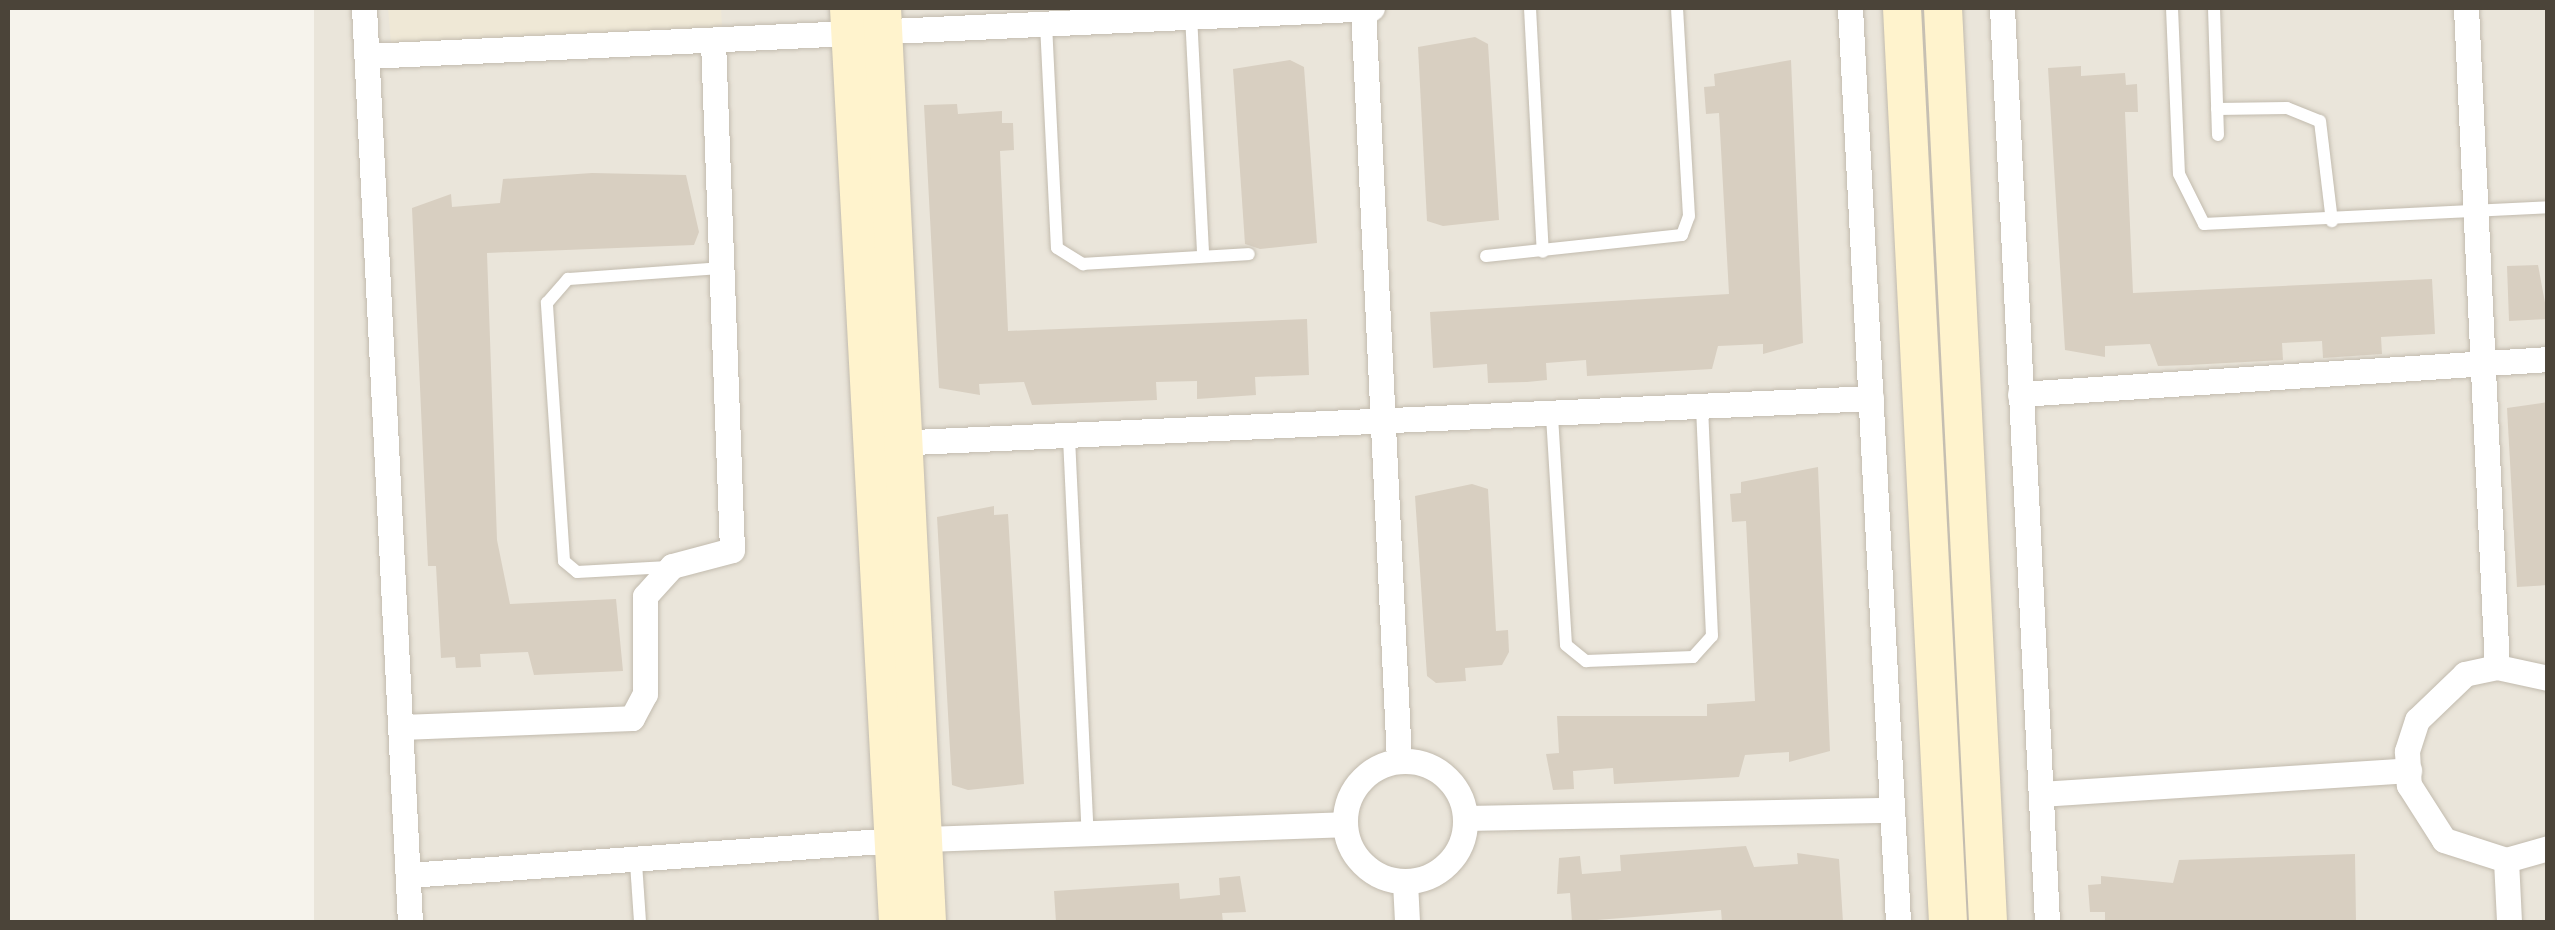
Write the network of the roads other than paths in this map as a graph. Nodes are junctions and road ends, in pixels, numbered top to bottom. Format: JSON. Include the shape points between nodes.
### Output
{"nodes":[{"id":1,"x":364,"y":8,"type":"edge"},
{"id":2,"x":1363,"y":8,"type":"edge"},
{"id":3,"x":1372,"y":8,"type":"edge"},
{"id":4,"x":1530,"y":8,"type":"edge"},
{"id":5,"x":1676,"y":8,"type":"edge"},
{"id":6,"x":1850,"y":8,"type":"edge"},
{"id":7,"x":1902,"y":8,"type":"edge"},
{"id":8,"x":1943,"y":8,"type":"edge"},
{"id":9,"x":2002,"y":8,"type":"edge"},
{"id":10,"x":2172,"y":8,"type":"edge"},
{"id":11,"x":2214,"y":8,"type":"edge"},
{"id":12,"x":2466,"y":8,"type":"edge"},
{"id":13,"x":1191,"y":12,"type":"edge"},
{"id":14,"x":866,"y":21,"type":"edge"},
{"id":15,"x":1046,"y":24,"type":"junction"},
{"id":16,"x":714,"y":42,"type":"junction"},
{"id":17,"x":367,"y":56,"type":"junction"},
{"id":18,"x":2217,"y":109,"type":"junction"},
{"id":19,"x":2218,"y":136,"type":"dead end"},
{"id":20,"x":2548,"y":207,"type":"edge"},
{"id":21,"x":2476,"y":213,"type":"junction"},
{"id":22,"x":2332,"y":221,"type":"junction"},
{"id":23,"x":1542,"y":252,"type":"junction"},
{"id":24,"x":1204,"y":254,"type":"junction"},
{"id":25,"x":1249,"y":254,"type":"dead end"},
{"id":26,"x":1486,"y":256,"type":"dead end"},
{"id":27,"x":724,"y":268,"type":"junction"},
{"id":28,"x":2548,"y":359,"type":"edge"},
{"id":29,"x":2482,"y":362,"type":"junction"},
{"id":30,"x":2020,"y":394,"type":"junction"},
{"id":31,"x":1870,"y":398,"type":"junction"},
{"id":32,"x":1702,"y":402,"type":"junction"},
{"id":33,"x":1552,"y":416,"type":"junction"},
{"id":34,"x":1382,"y":426,"type":"junction"},
{"id":35,"x":1070,"y":438,"type":"junction"},
{"id":36,"x":887,"y":443,"type":"junction"},
{"id":37,"x":672,"y":566,"type":"junction"},
{"id":38,"x":2497,"y":666,"type":"junction"},
{"id":39,"x":2548,"y":678,"type":"edge"},
{"id":40,"x":401,"y":726,"type":"junction"},
{"id":41,"x":1399,"y":760,"type":"junction"},
{"id":42,"x":2408,"y":770,"type":"junction"},
{"id":43,"x":2040,"y":794,"type":"junction"},
{"id":44,"x":1892,"y":810,"type":"junction"},
{"id":45,"x":1466,"y":818,"type":"junction"},
{"id":46,"x":1345,"y":824,"type":"junction"},
{"id":47,"x":1088,"y":834,"type":"junction"},
{"id":48,"x":908,"y":840,"type":"junction"},
{"id":49,"x":2548,"y":848,"type":"edge"},
{"id":50,"x":2506,"y":860,"type":"junction"},
{"id":51,"x":636,"y":863,"type":"junction"},
{"id":52,"x":408,"y":875,"type":"junction"},
{"id":53,"x":1405,"y":882,"type":"junction"},
{"id":54,"x":410,"y":922,"type":"edge"},
{"id":55,"x":640,"y":922,"type":"edge"},
{"id":56,"x":898,"y":922,"type":"edge"},
{"id":57,"x":927,"y":922,"type":"edge"},
{"id":58,"x":1407,"y":922,"type":"edge"},
{"id":59,"x":1898,"y":922,"type":"edge"},
{"id":60,"x":1948,"y":922,"type":"edge"},
{"id":61,"x":1988,"y":922,"type":"edge"},
{"id":62,"x":2047,"y":922,"type":"edge"},
{"id":63,"x":2509,"y":922,"type":"edge"}],
"edges":[{"from":1,"to":17,"type":"street"},
{"from":2,"to":3,"type":"street"},
{"from":2,"to":13,"type":"street"},
{"from":2,"to":34,"type":"street"},
{"from":4,"to":23,"type":"lane"},
{"from":5,"to":23,"type":"lane","via":[[1689,216],[1682,235]]},
{"from":6,"to":31,"type":"street"},
{"from":7,"to":60,"type":"street"},
{"from":8,"to":61,"type":"street"},
{"from":9,"to":30,"type":"street"},
{"from":10,"to":22,"type":"lane","via":[[2179,174],[2194,214],[2222,228]]},
{"from":11,"to":18,"type":"lane"},
{"from":12,"to":21,"type":"street"},
{"from":13,"to":15,"type":"street"},
{"from":13,"to":24,"type":"lane"},
{"from":14,"to":15,"type":"street"},
{"from":14,"to":16,"type":"street"},
{"from":14,"to":36,"type":"street"},
{"from":15,"to":24,"type":"lane","via":[[1057,248],[1083,264]]},
{"from":16,"to":17,"type":"street"},
{"from":16,"to":27,"type":"street"},
{"from":17,"to":40,"type":"street"},
{"from":18,"to":19,"type":"lane"},
{"from":18,"to":22,"type":"lane","via":[[2287,108],[2320,121]]},
{"from":20,"to":21,"type":"lane"},
{"from":21,"to":22,"type":"lane"},
{"from":21,"to":29,"type":"street"},
{"from":23,"to":26,"type":"lane"},
{"from":24,"to":25,"type":"lane"},
{"from":27,"to":37,"type":"street","via":[[732,550],[717,560]]},
{"from":27,"to":37,"type":"lane","via":[[568,279],[547,303],[564,561],[576,572]]},
{"from":28,"to":29,"type":"street"},
{"from":29,"to":30,"type":"street"},
{"from":29,"to":38,"type":"street"},
{"from":30,"to":43,"type":"street"},
{"from":31,"to":32,"type":"street"},
{"from":31,"to":44,"type":"street"},
{"from":32,"to":33,"type":"street"},
{"from":32,"to":33,"type":"lane","via":[[1712,636],[1694,657],[1586,661],[1566,645]]},
{"from":33,"to":34,"type":"street"},
{"from":34,"to":35,"type":"street"},
{"from":34,"to":41,"type":"street"},
{"from":35,"to":36,"type":"street"},
{"from":35,"to":47,"type":"lane"},
{"from":36,"to":48,"type":"street"},
{"from":37,"to":40,"type":"street","via":[[645,596],[645,694],[632,718]]},
{"from":38,"to":39,"type":"street"},
{"from":38,"to":42,"type":"street","via":[[2437,693],[2417,720]]},
{"from":40,"to":52,"type":"street"},
{"from":41,"to":45,"type":"street","via":[[1437,769]]},
{"from":41,"to":46,"type":"street","via":[[1362,778]]},
{"from":42,"to":43,"type":"street"},
{"from":42,"to":50,"type":"street","via":[[2422,815],[2444,840]]},
{"from":43,"to":62,"type":"street"},
{"from":44,"to":45,"type":"street"},
{"from":44,"to":59,"type":"street"},
{"from":45,"to":53,"type":"street","via":[[1455,855]]},
{"from":46,"to":47,"type":"street"},
{"from":46,"to":53,"type":"street","via":[[1367,869]]},
{"from":47,"to":48,"type":"street"},
{"from":48,"to":51,"type":"street"},
{"from":48,"to":56,"type":"street"},
{"from":48,"to":57,"type":"street"},
{"from":49,"to":50,"type":"street"},
{"from":50,"to":63,"type":"street"},
{"from":51,"to":52,"type":"street"},
{"from":51,"to":55,"type":"lane"},
{"from":52,"to":54,"type":"street"},
{"from":53,"to":58,"type":"street"}]}
